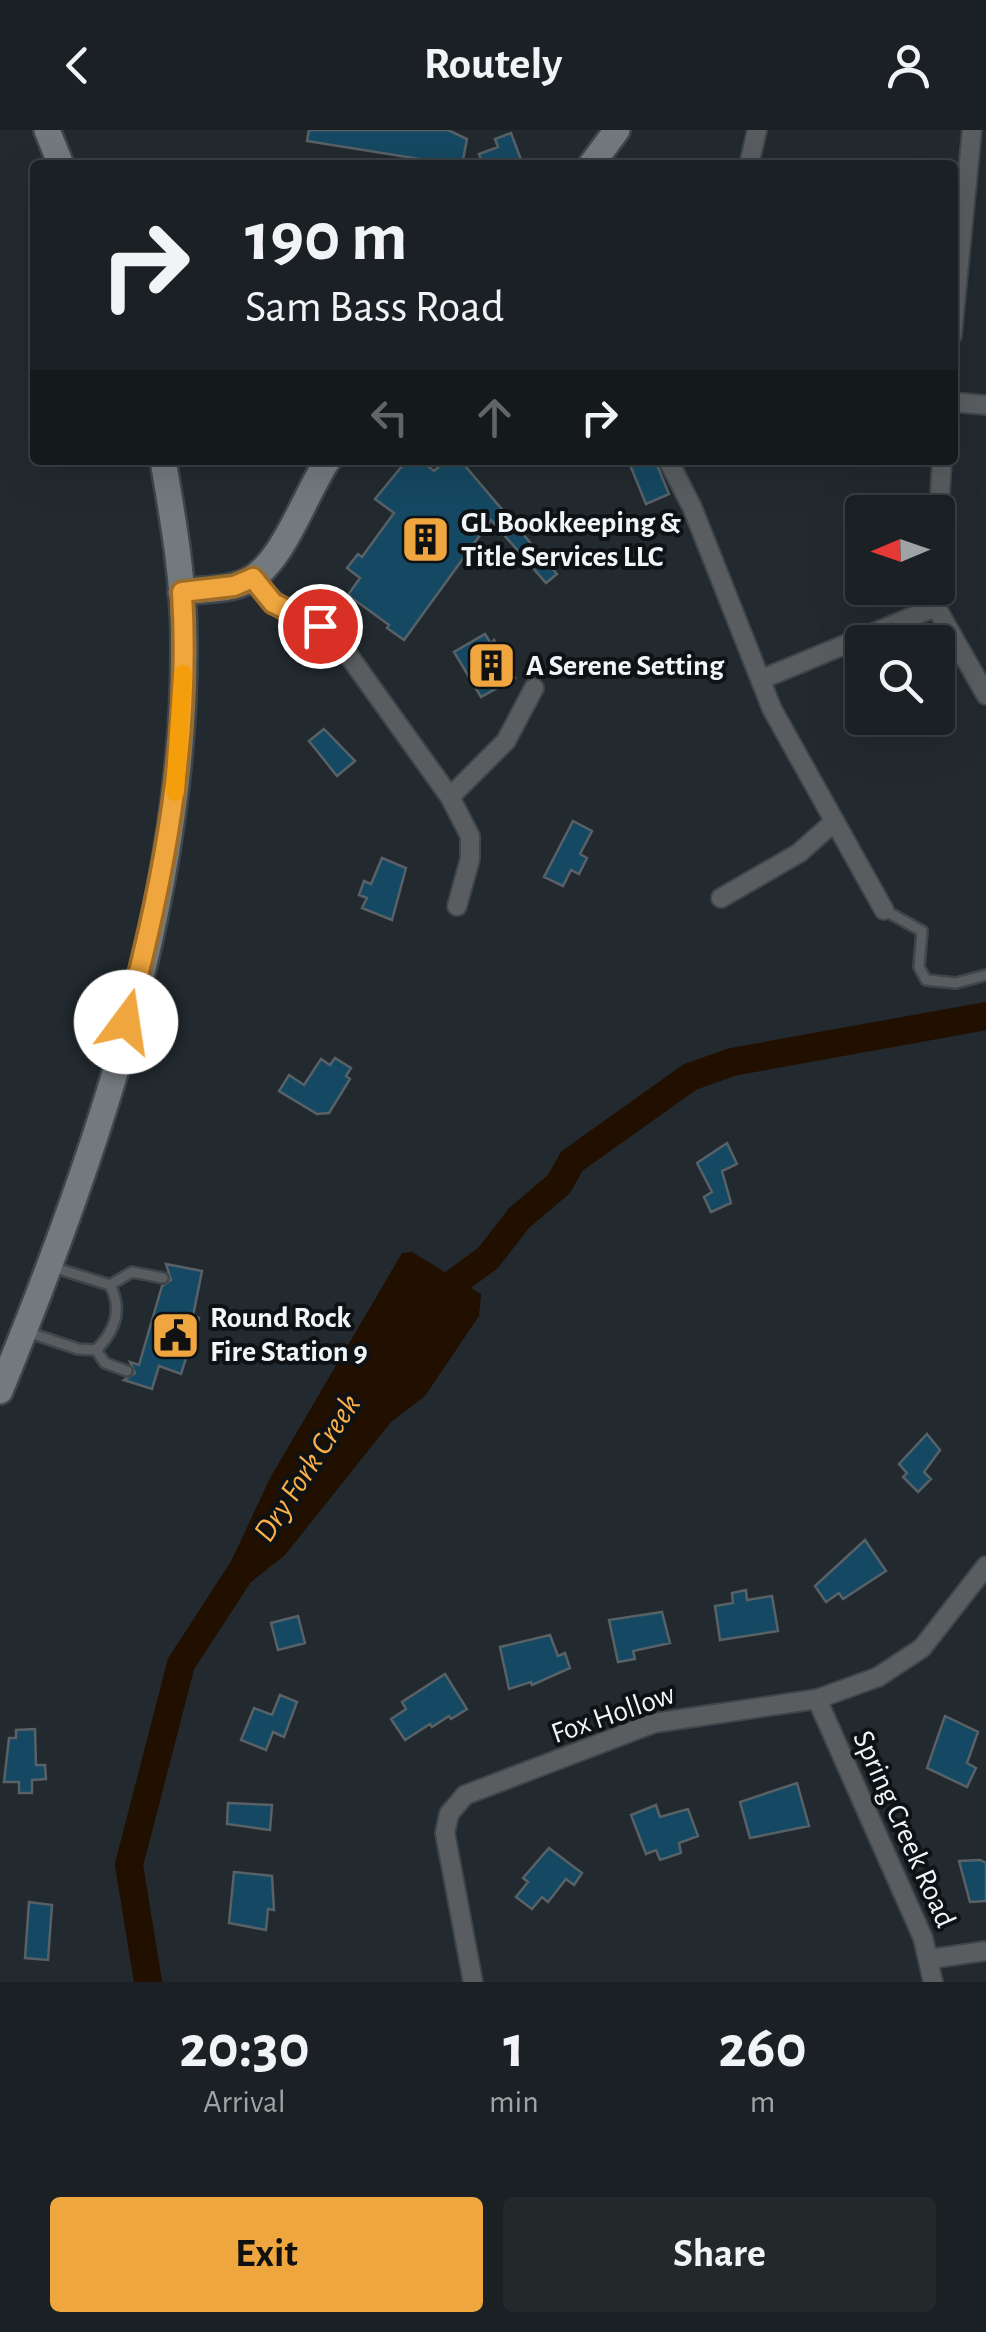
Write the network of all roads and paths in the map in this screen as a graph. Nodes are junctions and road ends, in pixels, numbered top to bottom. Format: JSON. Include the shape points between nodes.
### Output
{"nodes":[{"id":1,"x":46,"y":130,"type":"edge"},
{"id":2,"x":617,"y":130,"type":"edge"},
{"id":3,"x":757,"y":130,"type":"edge"},
{"id":4,"x":972,"y":130,"type":"edge"},
{"id":5,"x":59,"y":160,"type":"edge"},
{"id":6,"x":595,"y":160,"type":"edge"},
{"id":7,"x":750,"y":160,"type":"edge"},
{"id":8,"x":958,"y":274,"type":"edge"},
{"id":9,"x":958,"y":403,"type":"edge"},
{"id":10,"x":986,"y":405,"type":"edge"},
{"id":11,"x":164,"y":465,"type":"edge"},
{"id":12,"x":325,"y":465,"type":"edge"},
{"id":13,"x":671,"y":465,"type":"edge"},
{"id":14,"x":942,"y":465,"type":"edge"},
{"id":15,"x":940,"y":495,"type":"edge"},
{"id":16,"x":253,"y":578,"type":"junction"},
{"id":17,"x":182,"y":592,"type":"junction"},
{"id":18,"x":936,"y":605,"type":"edge"},
{"id":19,"x":936,"y":608,"type":"junction"},
{"id":20,"x":762,"y":679,"type":"junction"},
{"id":21,"x":534,"y":688,"type":"dead end"},
{"id":22,"x":986,"y":694,"type":"edge"},
{"id":23,"x":450,"y":797,"type":"junction"},
{"id":24,"x":834,"y":822,"type":"junction"},
{"id":25,"x":721,"y":898,"type":"dead end"},
{"id":26,"x":457,"y":906,"type":"dead end"},
{"id":27,"x":884,"y":910,"type":"joint"},
{"id":28,"x":986,"y":974,"type":"edge"},
{"id":29,"x":48,"y":1265,"type":"junction"},
{"id":30,"x":163,"y":1278,"type":"dead end"},
{"id":31,"x":110,"y":1284,"type":"junction"},
{"id":32,"x":24,"y":1332,"type":"junction"},
{"id":33,"x":96,"y":1350,"type":"junction"},
{"id":34,"x":127,"y":1371,"type":"dead end"},
{"id":35,"x":0,"y":1392,"type":"edge"},
{"id":36,"x":986,"y":1566,"type":"edge"},
{"id":37,"x":816,"y":1700,"type":"junction"},
{"id":38,"x":986,"y":1951,"type":"edge"},
{"id":39,"x":930,"y":1958,"type":"junction"},
{"id":40,"x":473,"y":1982,"type":"edge"},
{"id":41,"x":933,"y":1982,"type":"edge"}],
"edges":[{"from":1,"to":5,"type":"main road"},
{"from":2,"to":6,"type":"main road"},
{"from":3,"to":7,"type":"street"},
{"from":4,"to":8,"type":"street"},
{"from":9,"to":10,"type":"street"},
{"from":11,"to":17,"type":"main road"},
{"from":12,"to":16,"type":"main road","via":[[278,549]]},
{"from":13,"to":20,"type":"street"},
{"from":14,"to":15,"type":"street"},
{"from":16,"to":17,"type":"main road"},
{"from":16,"to":23,"type":"street","via":[[273,603],[339,642]]},
{"from":17,"to":29,"type":"main road","via":[[182,714],[166,858],[118,1053]]},
{"from":18,"to":19,"type":"street"},
{"from":19,"to":20,"type":"street"},
{"from":19,"to":22,"type":"street"},
{"from":20,"to":24,"type":"street"},
{"from":21,"to":23,"type":"street","via":[[506,741]]},
{"from":23,"to":26,"type":"street","via":[[471,844]]},
{"from":24,"to":25,"type":"street","via":[[799,853]]},
{"from":24,"to":27,"type":"street"},
{"from":27,"to":28,"type":"lane","via":[[918,924],[919,968],[926,980],[956,984]]},
{"from":29,"to":31,"type":"lane"},
{"from":29,"to":32,"type":"main road"},
{"from":30,"to":31,"type":"lane","via":[[132,1272]]},
{"from":31,"to":33,"type":"lane","via":[[117,1319]]},
{"from":32,"to":33,"type":"lane"},
{"from":32,"to":35,"type":"main road"},
{"from":33,"to":34,"type":"lane","via":[[105,1363]]},
{"from":36,"to":37,"type":"street","name":"Fox Hollow","via":[[922,1648],[878,1678]]},
{"from":37,"to":39,"type":"street","name":"Spring Creek Road"},
{"from":37,"to":40,"type":"street","name":"Fox Hollow","via":[[654,1723],[465,1795],[449,1814],[445,1832]]},
{"from":38,"to":39,"type":"street"},
{"from":39,"to":41,"type":"street","name":"Spring Creek Road"}]}
